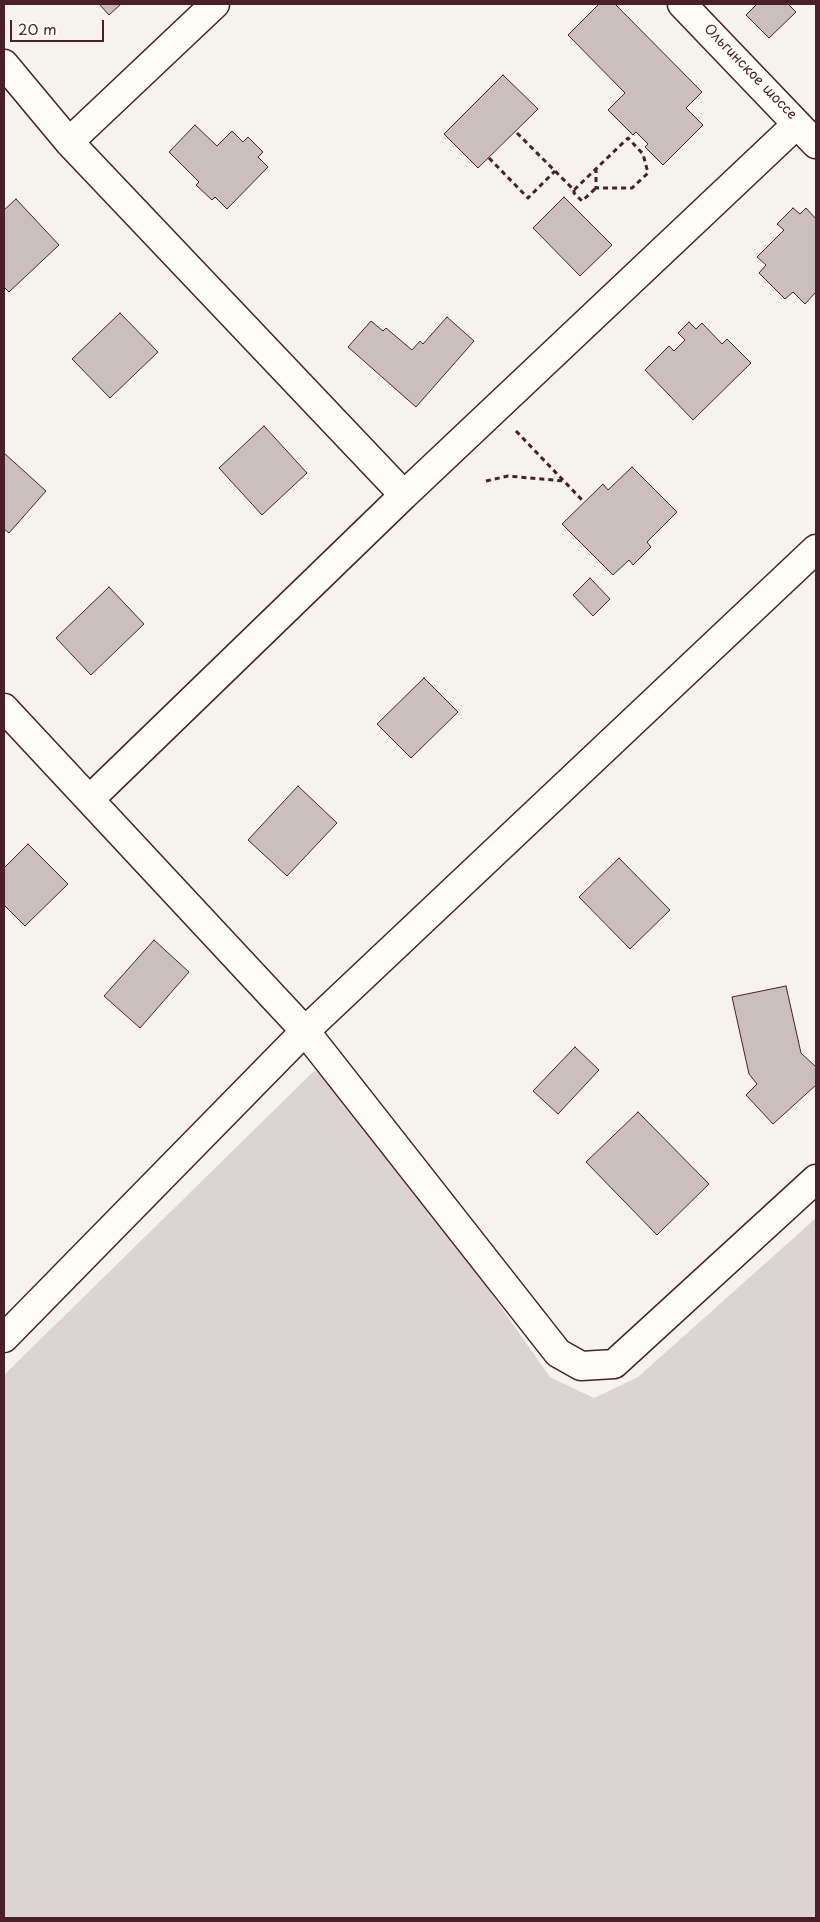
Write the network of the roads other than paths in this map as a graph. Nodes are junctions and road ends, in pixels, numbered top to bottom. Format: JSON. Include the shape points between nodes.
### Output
{"nodes":[{"id":1,"x":215,"y":4,"type":"edge"},
{"id":2,"x":683,"y":4,"type":"edge"},
{"id":3,"x":4,"y":64,"type":"edge"},
{"id":4,"x":810,"y":136,"type":"edge"},
{"id":5,"x":69,"y":142,"type":"junction"},
{"id":6,"x":404,"y":495,"type":"junction"},
{"id":7,"x":816,"y":549,"type":"edge"},
{"id":8,"x":4,"y":708,"type":"edge"},
{"id":9,"x":90,"y":799,"type":"junction"},
{"id":10,"x":305,"y":1031,"type":"junction"},
{"id":11,"x":816,"y":1179,"type":"edge"},
{"id":12,"x":4,"y":1338,"type":"edge"}],
"edges":[{"from":1,"to":5,"type":"street"},
{"from":2,"to":4,"type":"street","name":"Ольгинское шоссе"},
{"from":3,"to":5,"type":"street"},
{"from":4,"to":6,"type":"street"},
{"from":5,"to":6,"type":"street"},
{"from":6,"to":9,"type":"street"},
{"from":7,"to":10,"type":"street"},
{"from":8,"to":9,"type":"street"},
{"from":9,"to":10,"type":"street"},
{"from":10,"to":11,"type":"street","via":[[558,1353],[581,1366],[614,1364]]},
{"from":10,"to":12,"type":"street"}]}
